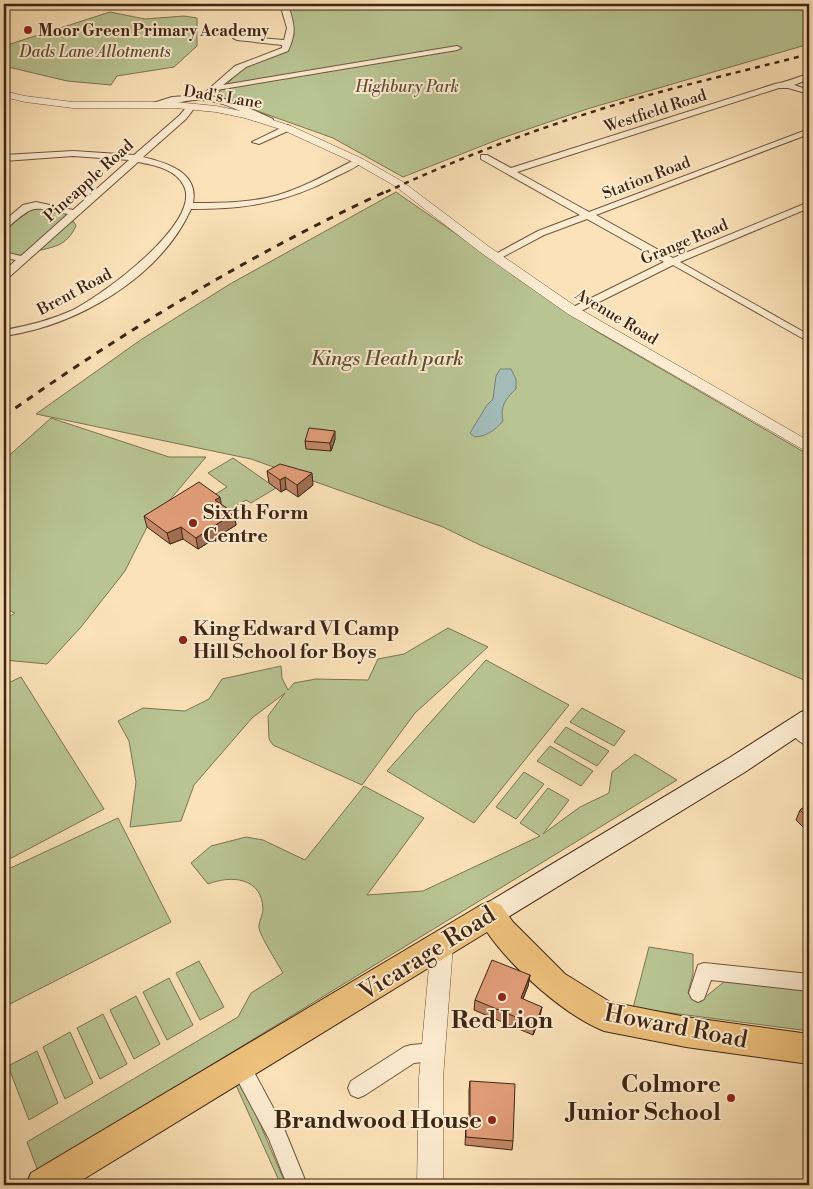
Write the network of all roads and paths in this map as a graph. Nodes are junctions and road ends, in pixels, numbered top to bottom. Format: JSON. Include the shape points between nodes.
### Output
{"nodes":[{"id":1,"x":13,"y":4,"type":"edge"},
{"id":2,"x":223,"y":4,"type":"edge"},
{"id":3,"x":242,"y":4,"type":"edge"},
{"id":4,"x":284,"y":4,"type":"edge"},
{"id":5,"x":4,"y":6,"type":"edge"},
{"id":6,"x":237,"y":38,"type":"dead end"},
{"id":7,"x":288,"y":43,"type":"junction"},
{"id":8,"x":457,"y":48,"type":"dead end"},
{"id":9,"x":809,"y":76,"type":"edge"},
{"id":10,"x":788,"y":86,"type":"junction"},
{"id":11,"x":217,"y":88,"type":"junction"},
{"id":12,"x":807,"y":89,"type":"edge"},
{"id":13,"x":4,"y":94,"type":"edge"},
{"id":14,"x":205,"y":96,"type":"junction"},
{"id":15,"x":156,"y":105,"type":"junction"},
{"id":16,"x":192,"y":106,"type":"junction"},
{"id":17,"x":270,"y":121,"type":"junction"},
{"id":18,"x":287,"y":128,"type":"junction"},
{"id":19,"x":809,"y":131,"type":"edge"},
{"id":20,"x":256,"y":142,"type":"dead end"},
{"id":21,"x":484,"y":157,"type":"dead end"},
{"id":22,"x":4,"y":158,"type":"edge"},
{"id":23,"x":134,"y":159,"type":"junction"},
{"id":24,"x":359,"y":161,"type":"junction"},
{"id":25,"x":511,"y":172,"type":"junction"},
{"id":26,"x":418,"y":197,"type":"joint"},
{"id":27,"x":187,"y":206,"type":"junction"},
{"id":28,"x":806,"y":208,"type":"edge"},
{"id":29,"x":74,"y":213,"type":"junction"},
{"id":30,"x":589,"y":215,"type":"junction"},
{"id":31,"x":4,"y":226,"type":"edge"},
{"id":32,"x":4,"y":254,"type":"edge"},
{"id":33,"x":495,"y":257,"type":"junction"},
{"id":34,"x":23,"y":259,"type":"junction"},
{"id":35,"x":675,"y":263,"type":"junction"},
{"id":36,"x":4,"y":276,"type":"edge"},
{"id":37,"x":572,"y":311,"type":"junction"},
{"id":38,"x":4,"y":333,"type":"edge"},
{"id":39,"x":809,"y":339,"type":"edge"},
{"id":40,"x":809,"y":447,"type":"edge"},
{"id":41,"x":804,"y":728,"type":"edge"},
{"id":42,"x":490,"y":914,"type":"junction"},
{"id":43,"x":442,"y":944,"type":"junction"},
{"id":44,"x":809,"y":983,"type":"edge"},
{"id":45,"x":698,"y":993,"type":"dead end"},
{"id":46,"x":809,"y":1049,"type":"edge"},
{"id":47,"x":433,"y":1052,"type":"junction"},
{"id":48,"x":240,"y":1066,"type":"junction"},
{"id":49,"x":358,"y":1088,"type":"dead end"},
{"id":50,"x":43,"y":1185,"type":"edge"},
{"id":51,"x":297,"y":1185,"type":"edge"},
{"id":52,"x":430,"y":1185,"type":"edge"}],
"edges":[{"from":1,"to":5,"type":"street"},
{"from":2,"to":3,"type":"street"},
{"from":4,"to":7,"type":"street","via":[[291,28]]},
{"from":6,"to":7,"type":"street"},
{"from":7,"to":11,"type":"street","via":[[278,54],[237,68]]},
{"from":8,"to":11,"type":"street"},
{"from":9,"to":10,"type":"street"},
{"from":10,"to":12,"type":"street","name":"Westfield Road"},
{"from":10,"to":25,"type":"street","name":"Westfield Road","via":[[778,86]]},
{"from":11,"to":14,"type":"street"},
{"from":13,"to":15,"type":"street","name":"Dad's Lane","via":[[73,105]]},
{"from":14,"to":15,"type":"street","via":[[181,97]]},
{"from":14,"to":17,"type":"street"},
{"from":15,"to":16,"type":"street","name":"Dad's Lane"},
{"from":16,"to":17,"type":"street","name":"Dad's Lane","via":[[237,112]]},
{"from":16,"to":23,"type":"street","name":"Pineapple Road"},
{"from":17,"to":18,"type":"street","name":"Dad's Lane"},
{"from":18,"to":20,"type":"street"},
{"from":18,"to":24,"type":"street","name":"Dad's Lane"},
{"from":19,"to":30,"type":"street","name":"Station Road"},
{"from":21,"to":25,"type":"street"},
{"from":22,"to":23,"type":"street","name":"Brent Road","via":[[61,152]]},
{"from":23,"to":27,"type":"street","name":"Brent Road","via":[[174,168],[182,174],[190,191]]},
{"from":23,"to":29,"type":"street","name":"Pineapple Road"},
{"from":24,"to":26,"type":"street","name":"Dad's Lane"},
{"from":24,"to":27,"type":"street","via":[[294,193],[267,201]]},
{"from":25,"to":30,"type":"street"},
{"from":26,"to":33,"type":"street","name":"Avenue Road"},
{"from":27,"to":38,"type":"street","name":"Brent Road","via":[[182,220],[162,248],[115,289],[44,325]]},
{"from":28,"to":35,"type":"street","name":"Grange Road"},
{"from":29,"to":31,"type":"street","via":[[36,205],[26,207]]},
{"from":29,"to":34,"type":"street","name":"Pineapple Road"},
{"from":30,"to":33,"type":"street","name":"Station Road","via":[[540,233]]},
{"from":30,"to":35,"type":"street"},
{"from":32,"to":34,"type":"street"},
{"from":33,"to":37,"type":"street","name":"Avenue Road"},
{"from":34,"to":36,"type":"street","name":"Pineapple Road"},
{"from":35,"to":37,"type":"street","name":"Grange Road"},
{"from":35,"to":39,"type":"street"},
{"from":37,"to":40,"type":"street","name":"Avenue Road"},
{"from":41,"to":42,"type":"main road","name":"Vicarage Road"},
{"from":42,"to":43,"type":"main road","name":"Vicarage Road"},
{"from":42,"to":46,"type":"main road","name":"Howard Road","via":[[555,984],[604,1016],[686,1032]]},
{"from":43,"to":47,"type":"street"},
{"from":43,"to":48,"type":"main road","name":"Vicarage Road"},
{"from":44,"to":45,"type":"street","name":"Howard Road","via":[[704,971]]},
{"from":47,"to":49,"type":"street","via":[[411,1054]]},
{"from":47,"to":52,"type":"street"},
{"from":48,"to":50,"type":"main road","name":"Vicarage Road"},
{"from":48,"to":51,"type":"street","via":[[276,1133]]}]}
